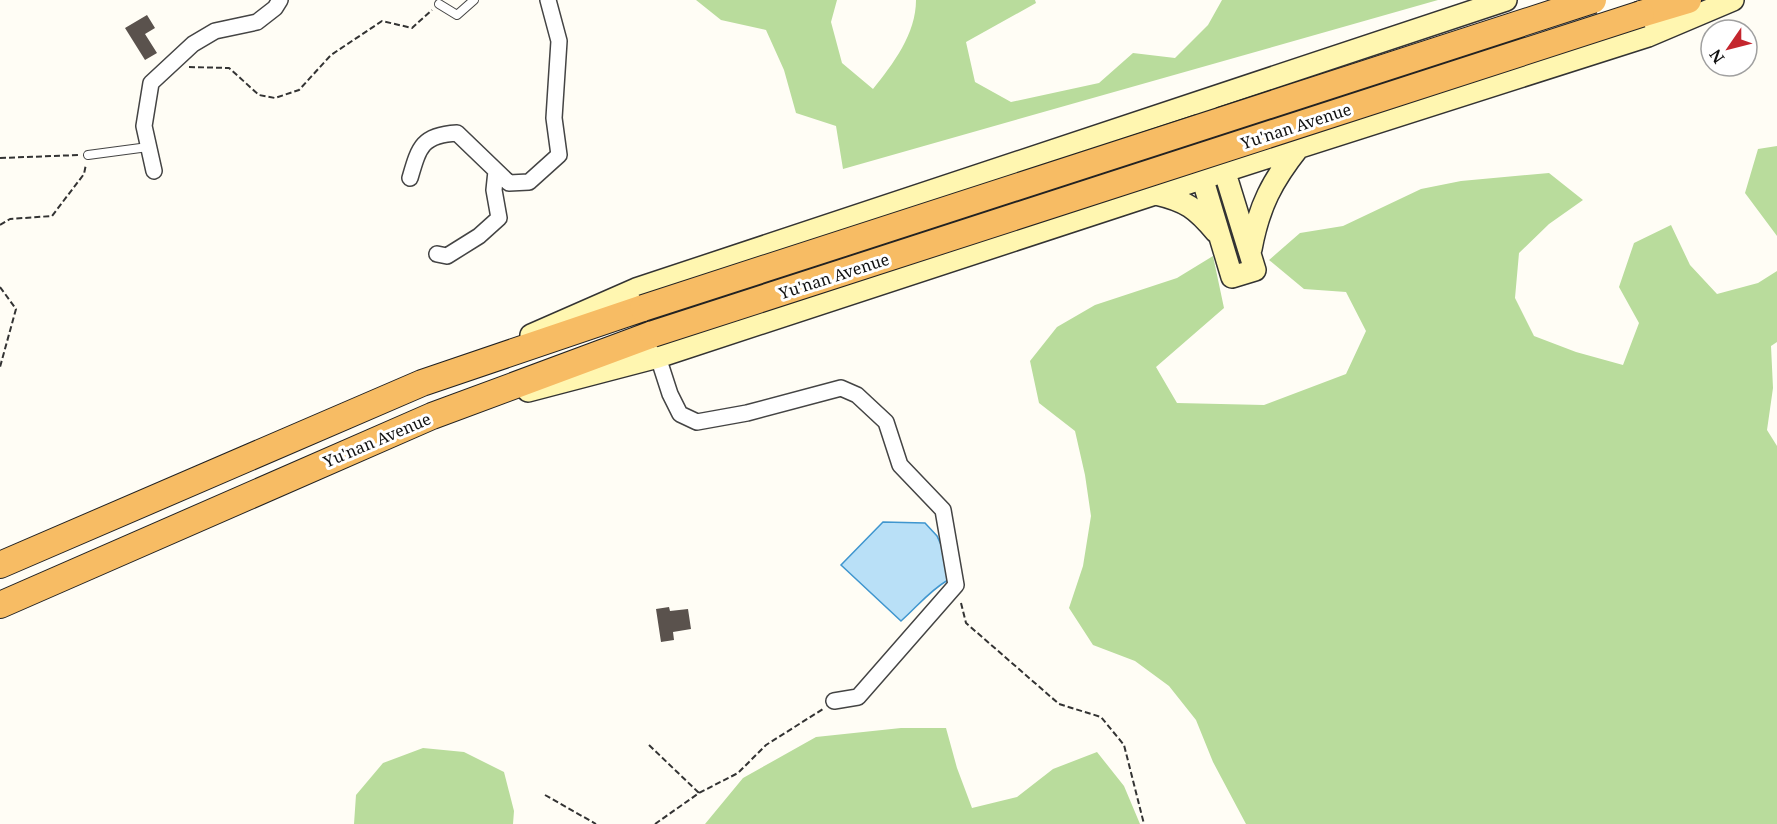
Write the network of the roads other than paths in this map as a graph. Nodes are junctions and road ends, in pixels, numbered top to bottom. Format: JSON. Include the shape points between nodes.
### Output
{"nodes":[{"id":1,"x":280,"y":0,"type":"edge"},
{"id":2,"x":474,"y":0,"type":"edge"},
{"id":3,"x":548,"y":0,"type":"edge"},
{"id":4,"x":1506,"y":0,"type":"edge"},
{"id":5,"x":1593,"y":0,"type":"edge"},
{"id":6,"x":1688,"y":0,"type":"edge"},
{"id":7,"x":1733,"y":0,"type":"edge"},
{"id":8,"x":439,"y":4,"type":"road end"},
{"id":9,"x":1203,"y":99,"type":"junction"},
{"id":10,"x":1180,"y":106,"type":"junction"},
{"id":11,"x":148,"y":147,"type":"junction"},
{"id":12,"x":1299,"y":147,"type":"junction"},
{"id":13,"x":88,"y":155,"type":"road end"},
{"id":14,"x":153,"y":171,"type":"dead end"},
{"id":15,"x":496,"y":171,"type":"junction"},
{"id":16,"x":1224,"y":171,"type":"junction"},
{"id":17,"x":410,"y":178,"type":"dead end"},
{"id":18,"x":1202,"y":178,"type":"junction"},
{"id":19,"x":1155,"y":194,"type":"junction"},
{"id":20,"x":1221,"y":238,"type":"junction"},
{"id":21,"x":1250,"y":252,"type":"junction"},
{"id":22,"x":437,"y":254,"type":"dead end"},
{"id":23,"x":656,"y":346,"type":"junction"},
{"id":24,"x":422,"y":383,"type":"junction"},
{"id":25,"x":0,"y":565,"type":"edge"},
{"id":26,"x":0,"y":605,"type":"edge"},
{"id":27,"x":834,"y":702,"type":"road end"}],
"edges":[{"from":1,"to":11,"type":"street","via":[[257,22],[215,31],[193,44],[151,84],[144,126]]},
{"from":2,"to":8,"type":"lane","via":[[457,15]]},
{"from":3,"to":15,"type":"street","via":[[559,41],[554,118],[559,155],[529,182],[508,183]]},
{"from":4,"to":9,"type":"main road"},
{"from":5,"to":24,"type":"highway","name":"Yu'nan Avenue","bridge":true},
{"from":6,"to":23,"type":"highway","name":"Yu'nan Avenue","bridge":true},
{"from":7,"to":12,"type":"main road","via":[[1648,36]]},
{"from":9,"to":10,"type":"main road"},
{"from":9,"to":16,"type":"main road"},
{"from":10,"to":18,"type":"main road"},
{"from":10,"to":24,"type":"main road","via":[[636,288]]},
{"from":11,"to":13,"type":"lane"},
{"from":11,"to":14,"type":"street"},
{"from":12,"to":16,"type":"main road"},
{"from":12,"to":21,"type":"main road","via":[[1265,197]]},
{"from":15,"to":17,"type":"street","via":[[457,133],[436,134],[418,148]]},
{"from":15,"to":22,"type":"street","via":[[494,190],[499,218],[447,256]]},
{"from":16,"to":18,"type":"main road"},
{"from":16,"to":21,"type":"main road"},
{"from":18,"to":19,"type":"main road"},
{"from":18,"to":20,"type":"main road"},
{"from":19,"to":20,"type":"main road","via":[[1181,200],[1200,212]]},
{"from":19,"to":23,"type":"main road"},
{"from":20,"to":21,"type":"main road","via":[[1232,277],[1255,270]]},
{"from":23,"to":26,"type":"highway","name":"Yu'nan Avenue","via":[[432,416]]},
{"from":23,"to":27,"type":"street","via":[[680,414],[697,422],[841,388],[856,395],[886,422],[900,465],[944,510],[956,585],[858,697]]},
{"from":24,"to":25,"type":"highway","name":"Yu'nan Avenue"}]}
